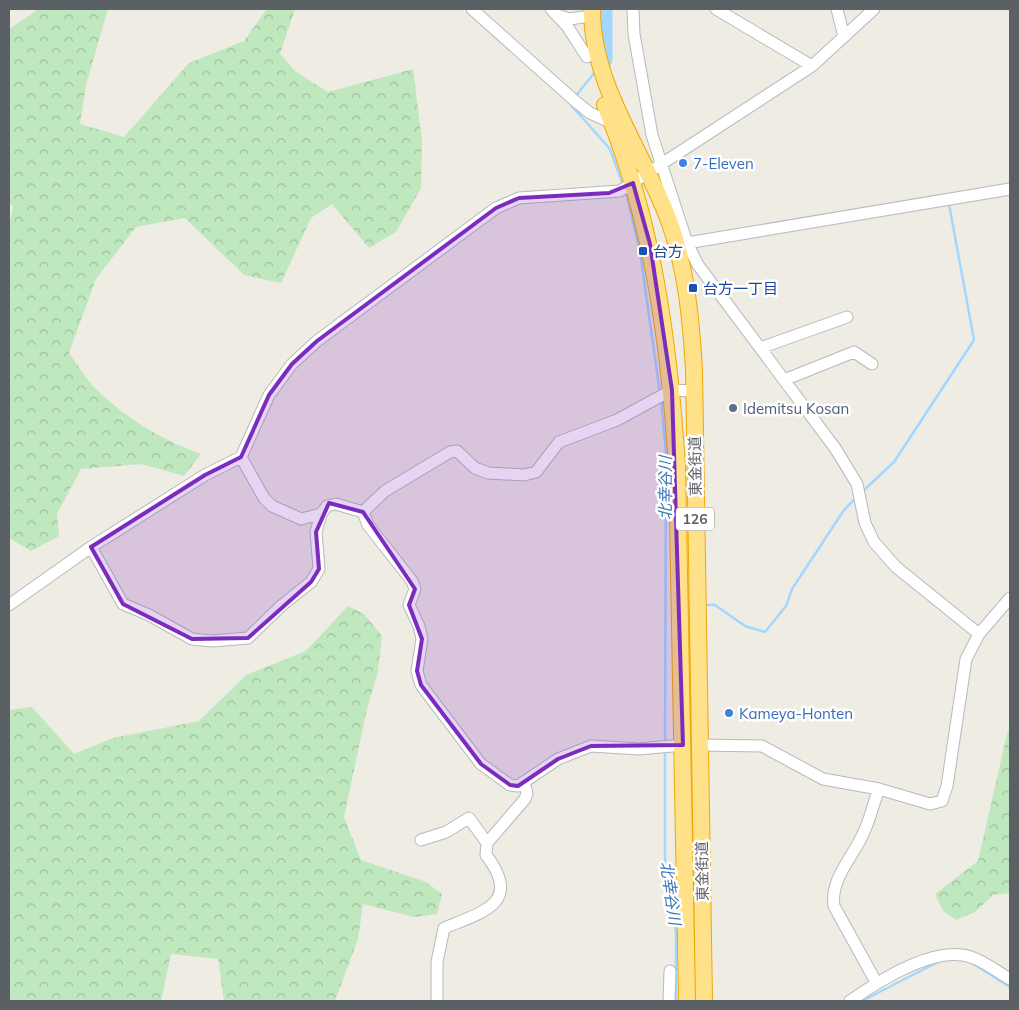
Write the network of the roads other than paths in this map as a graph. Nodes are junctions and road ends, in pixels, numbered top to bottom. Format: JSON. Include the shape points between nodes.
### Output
{"nodes":[{"id":1,"x":472,"y":9,"type":"edge"},
{"id":2,"x":634,"y":9,"type":"edge"},
{"id":3,"x":716,"y":9,"type":"edge"},
{"id":4,"x":837,"y":9,"type":"edge"},
{"id":5,"x":874,"y":9,"type":"edge"},
{"id":6,"x":554,"y":12,"type":"edge"},
{"id":7,"x":588,"y":13,"type":"edge"},
{"id":8,"x":844,"y":37,"type":"junction"},
{"id":9,"x":587,"y":57,"type":"junction"},
{"id":10,"x":812,"y":66,"type":"junction"},
{"id":11,"x":612,"y":123,"type":"junction"},
{"id":12,"x":663,"y":164,"type":"junction"},
{"id":13,"x":649,"y":174,"type":"junction"},
{"id":14,"x":633,"y":183,"type":"junction"},
{"id":15,"x":1010,"y":189,"type":"edge"},
{"id":16,"x":686,"y":243,"type":"junction"},
{"id":17,"x":698,"y":265,"type":"junction"},
{"id":18,"x":682,"y":272,"type":"junction"},
{"id":19,"x":847,"y":317,"type":"dead end"},
{"id":20,"x":760,"y":348,"type":"junction"},
{"id":21,"x":872,"y":364,"type":"dead end"},
{"id":22,"x":784,"y":380,"type":"junction"},
{"id":23,"x":672,"y":390,"type":"junction"},
{"id":24,"x":693,"y":391,"type":"junction"},
{"id":25,"x":242,"y":457,"type":"junction"},
{"id":26,"x":363,"y":512,"type":"junction"},
{"id":27,"x":321,"y":514,"type":"junction"},
{"id":28,"x":91,"y":547,"type":"junction"},
{"id":29,"x":1010,"y":598,"type":"edge"},
{"id":30,"x":9,"y":605,"type":"edge"},
{"id":31,"x":979,"y":634,"type":"junction"},
{"id":32,"x":691,"y":745,"type":"junction"},
{"id":33,"x":524,"y":783,"type":"junction"},
{"id":34,"x":878,"y":789,"type":"junction"},
{"id":35,"x":421,"y":840,"type":"dead end"},
{"id":36,"x":487,"y":843,"type":"junction"},
{"id":37,"x":670,"y":970,"type":"dead end"},
{"id":38,"x":1010,"y":979,"type":"edge"},
{"id":39,"x":876,"y":982,"type":"junction"},
{"id":40,"x":437,"y":1001,"type":"edge"},
{"id":41,"x":669,"y":1001,"type":"edge"},
{"id":42,"x":687,"y":1001,"type":"edge"},
{"id":43,"x":704,"y":1001,"type":"edge"},
{"id":44,"x":850,"y":1001,"type":"edge"}],
"edges":[{"from":1,"to":11,"type":"street","via":[[582,107]]},
{"from":2,"to":12,"type":"street","via":[[634,34],[645,99],[652,135]]},
{"from":3,"to":10,"type":"street"},
{"from":4,"to":8,"type":"street"},
{"from":5,"to":8,"type":"street"},
{"from":6,"to":7,"type":"street","via":[[569,19]]},
{"from":6,"to":9,"type":"street"},
{"from":7,"to":9,"type":"highway","name":"東金街道","number":"126"},
{"from":7,"to":13,"type":"highway","name":"東金街道","number":"126","via":[[600,70]]},
{"from":8,"to":10,"type":"street"},
{"from":9,"to":11,"type":"highway","name":"東金街道","number":"126"},
{"from":10,"to":12,"type":"street","via":[[696,139]]},
{"from":11,"to":14,"type":"highway","name":"東金街道","number":"126"},
{"from":12,"to":13,"type":"street"},
{"from":12,"to":16,"type":"street"},
{"from":13,"to":14,"type":"street"},
{"from":13,"to":18,"type":"highway","name":"東金街道","number":"126","via":[[668,217]]},
{"from":14,"to":23,"type":"highway","name":"東金街道","number":"126","via":[[650,244]]},
{"from":14,"to":25,"type":"street","via":[[609,193],[519,198],[496,208],[317,341],[299,358],[269,394]]},
{"from":15,"to":16,"type":"street"},
{"from":16,"to":17,"type":"street"},
{"from":17,"to":18,"type":"street"},
{"from":17,"to":20,"type":"street"},
{"from":18,"to":24,"type":"highway","name":"東金街道","number":"126","via":[[690,314]]},
{"from":19,"to":20,"type":"street"},
{"from":20,"to":22,"type":"street"},
{"from":21,"to":22,"type":"street","via":[[854,352]]},
{"from":22,"to":31,"type":"street","via":[[835,448],[857,484],[865,524],[874,542],[896,567]]},
{"from":23,"to":24,"type":"street"},
{"from":23,"to":26,"type":"street","via":[[617,420],[560,442],[536,472],[524,475],[488,473],[475,468],[457,451],[450,452],[385,492]]},
{"from":23,"to":32,"type":"highway","name":"東金街道","number":"126"},
{"from":24,"to":32,"type":"highway","name":"東金街道","number":"126"},
{"from":25,"to":27,"type":"street","via":[[264,498],[272,506],[301,519]]},
{"from":25,"to":28,"type":"street","via":[[205,475]]},
{"from":26,"to":27,"type":"street","via":[[331,504]]},
{"from":26,"to":33,"type":"street","via":[[368,525],[415,589],[409,606],[422,639],[417,672],[421,685],[481,764],[510,785]]},
{"from":27,"to":28,"type":"street","via":[[316,532],[319,569],[311,582],[248,638],[192,639],[123,604]]},
{"from":28,"to":30,"type":"street"},
{"from":29,"to":31,"type":"street"},
{"from":31,"to":34,"type":"street","via":[[964,666],[960,709],[942,801],[930,804]]},
{"from":32,"to":33,"type":"street","via":[[591,746],[558,759]]},
{"from":32,"to":34,"type":"street","via":[[762,746],[823,780]]},
{"from":32,"to":42,"type":"highway","name":"東金街道","number":"126"},
{"from":32,"to":43,"type":"highway","name":"東金街道","number":"126"},
{"from":33,"to":36,"type":"street","via":[[528,793],[526,799]]},
{"from":34,"to":39,"type":"street","via":[[863,834],[833,896],[834,906]]},
{"from":35,"to":36,"type":"street","via":[[446,832],[469,818]]},
{"from":36,"to":40,"type":"street","via":[[486,855],[494,866],[501,890],[494,905],[444,928],[437,962]]},
{"from":37,"to":41,"type":"street"},
{"from":38,"to":39,"type":"street","via":[[972,957],[953,954],[912,966]]},
{"from":39,"to":44,"type":"street"}]}
